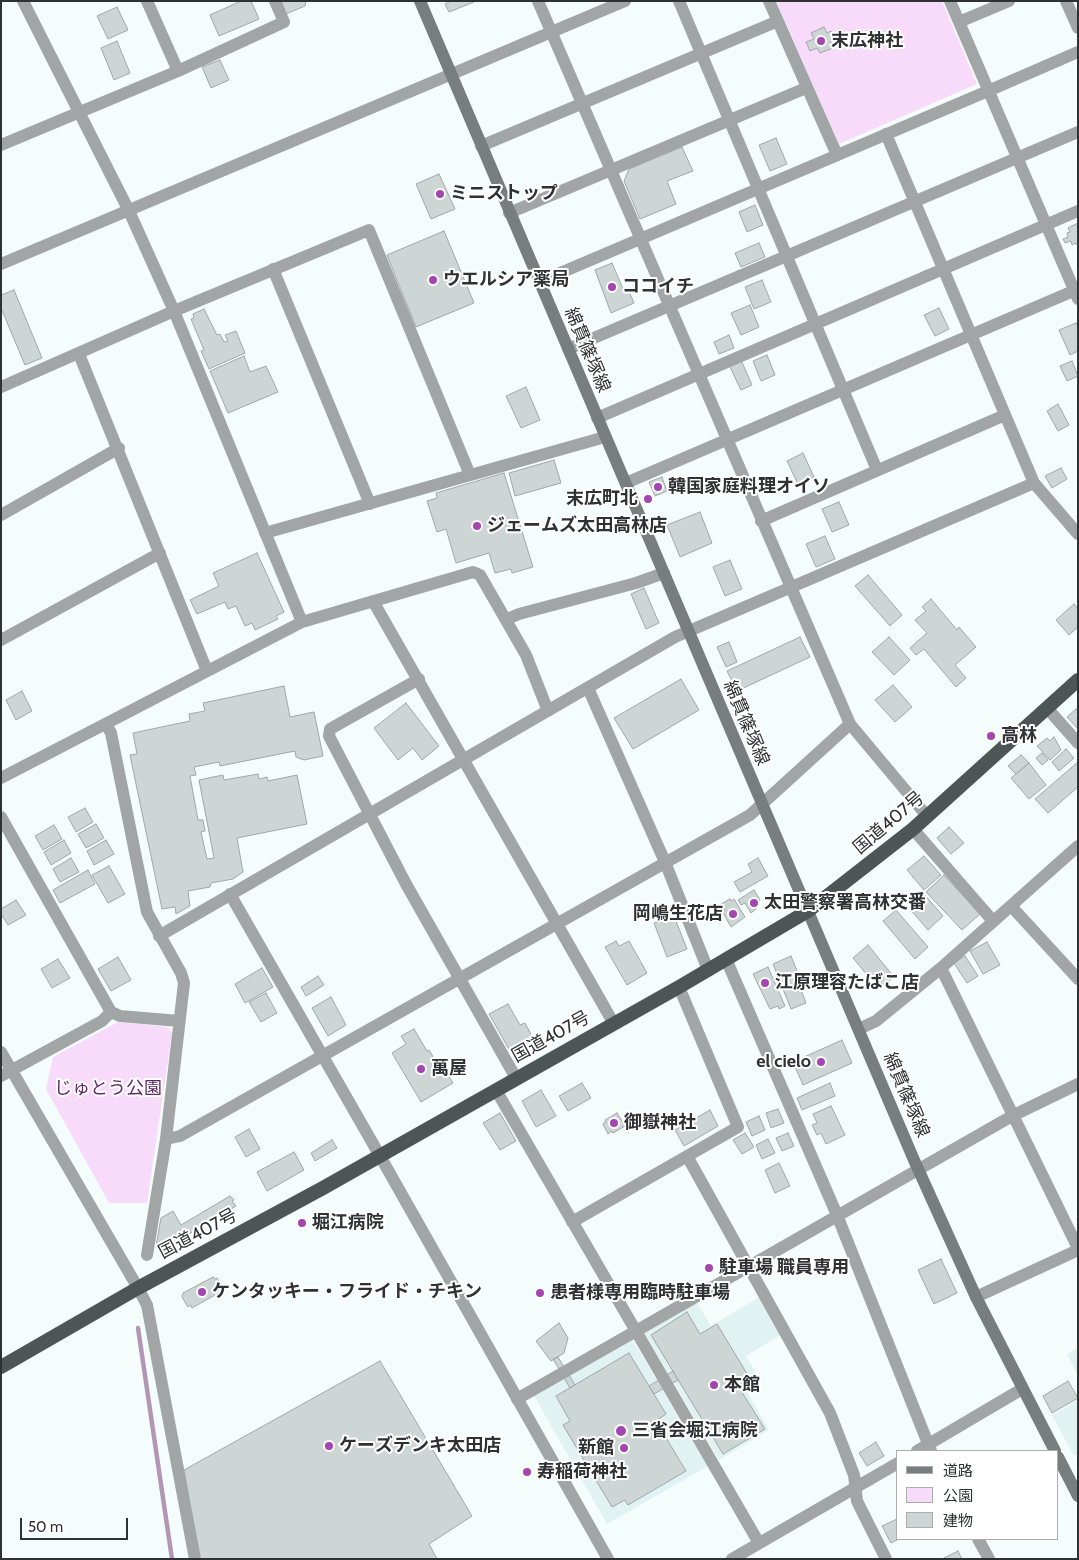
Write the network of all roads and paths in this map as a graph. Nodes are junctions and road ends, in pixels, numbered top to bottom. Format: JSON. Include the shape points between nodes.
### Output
{"nodes":[{"id":1,"x":23,"y":1,"type":"edge"},
{"id":2,"x":147,"y":1,"type":"edge"},
{"id":3,"x":275,"y":1,"type":"edge"},
{"id":4,"x":538,"y":1,"type":"edge"},
{"id":5,"x":625,"y":1,"type":"edge"},
{"id":6,"x":679,"y":1,"type":"edge"},
{"id":7,"x":769,"y":1,"type":"edge"},
{"id":8,"x":950,"y":1,"type":"edge"},
{"id":9,"x":1009,"y":1,"type":"edge"},
{"id":10,"x":1066,"y":1,"type":"edge"},
{"id":11,"x":424,"y":2,"type":"edge"},
{"id":12,"x":778,"y":21,"type":"junction"},
{"id":13,"x":959,"y":22,"type":"junction"},
{"id":14,"x":1078,"y":28,"type":"edge"},
{"id":15,"x":551,"y":32,"type":"junction"},
{"id":16,"x":701,"y":52,"type":"junction"},
{"id":17,"x":1078,"y":52,"type":"edge"},
{"id":18,"x":178,"y":71,"type":"junction"},
{"id":19,"x":451,"y":75,"type":"junction"},
{"id":20,"x":806,"y":88,"type":"junction"},
{"id":21,"x":988,"y":91,"type":"junction"},
{"id":22,"x":582,"y":104,"type":"junction"},
{"id":23,"x":78,"y":113,"type":"junction"},
{"id":24,"x":730,"y":120,"type":"junction"},
{"id":25,"x":1078,"y":132,"type":"edge"},
{"id":26,"x":886,"y":134,"type":"junction"},
{"id":27,"x":1,"y":145,"type":"edge"},
{"id":28,"x":481,"y":146,"type":"junction"},
{"id":29,"x":837,"y":155,"type":"junction"},
{"id":30,"x":1016,"y":159,"type":"junction"},
{"id":31,"x":610,"y":169,"type":"junction"},
{"id":32,"x":759,"y":188,"type":"junction"},
{"id":33,"x":915,"y":202,"type":"junction"},
{"id":34,"x":129,"y":211,"type":"junction"},
{"id":35,"x":1078,"y":211,"type":"edge"},
{"id":36,"x":509,"y":212,"type":"junction"},
{"id":37,"x":1045,"y":225,"type":"junction"},
{"id":38,"x":640,"y":238,"type":"junction"},
{"id":39,"x":787,"y":256,"type":"junction"},
{"id":40,"x":1,"y":264,"type":"edge"},
{"id":41,"x":943,"y":269,"type":"junction"},
{"id":42,"x":273,"y":270,"type":"junction"},
{"id":43,"x":539,"y":282,"type":"junction"},
{"id":44,"x":1077,"y":293,"type":"edge"},
{"id":45,"x":669,"y":307,"type":"junction"},
{"id":46,"x":174,"y":311,"type":"junction"},
{"id":47,"x":815,"y":324,"type":"junction"},
{"id":48,"x":972,"y":335,"type":"junction"},
{"id":49,"x":568,"y":349,"type":"junction"},
{"id":50,"x":79,"y":354,"type":"junction"},
{"id":51,"x":698,"y":374,"type":"junction"},
{"id":52,"x":1,"y":387,"type":"edge"},
{"id":53,"x":843,"y":390,"type":"junction"},
{"id":54,"x":1005,"y":415,"type":"junction"},
{"id":55,"x":597,"y":418,"type":"junction"},
{"id":56,"x":605,"y":437,"type":"junction"},
{"id":57,"x":726,"y":440,"type":"junction"},
{"id":58,"x":119,"y":448,"type":"junction"},
{"id":59,"x":877,"y":470,"type":"junction"},
{"id":60,"x":470,"y":476,"type":"junction"},
{"id":61,"x":1034,"y":483,"type":"junction"},
{"id":62,"x":626,"y":484,"type":"junction"},
{"id":63,"x":370,"y":504,"type":"junction"},
{"id":64,"x":1,"y":515,"type":"edge"},
{"id":65,"x":762,"y":521,"type":"junction"},
{"id":66,"x":1076,"y":527,"type":"edge"},
{"id":67,"x":266,"y":533,"type":"junction"},
{"id":68,"x":160,"y":553,"type":"junction"},
{"id":69,"x":664,"y":573,"type":"junction"},
{"id":70,"x":791,"y":589,"type":"junction"},
{"id":71,"x":373,"y":601,"type":"junction"},
{"id":72,"x":507,"y":619,"type":"junction"},
{"id":73,"x":302,"y":622,"type":"junction"},
{"id":74,"x":688,"y":631,"type":"junction"},
{"id":75,"x":1,"y":640,"type":"edge"},
{"id":76,"x":207,"y":671,"type":"junction"},
{"id":77,"x":419,"y":679,"type":"junction"},
{"id":78,"x":1078,"y":680,"type":"edge"},
{"id":79,"x":588,"y":688,"type":"junction"},
{"id":80,"x":1047,"y":708,"type":"junction"},
{"id":81,"x":548,"y":711,"type":"junction"},
{"id":82,"x":106,"y":724,"type":"junction"},
{"id":83,"x":850,"y":724,"type":"junction"},
{"id":84,"x":1078,"y":743,"type":"edge"},
{"id":85,"x":463,"y":759,"type":"junction"},
{"id":86,"x":1,"y":778,"type":"edge"},
{"id":87,"x":761,"y":804,"type":"junction"},
{"id":88,"x":368,"y":813,"type":"junction"},
{"id":89,"x":927,"y":816,"type":"junction"},
{"id":90,"x":1,"y":817,"type":"edge"},
{"id":91,"x":912,"y":829,"type":"junction"},
{"id":92,"x":1078,"y":846,"type":"edge"},
{"id":93,"x":665,"y":862,"type":"junction"},
{"id":94,"x":230,"y":894,"type":"junction"},
{"id":95,"x":1011,"y":906,"type":"junction"},
{"id":96,"x":808,"y":911,"type":"junction"},
{"id":97,"x":993,"y":921,"type":"junction"},
{"id":98,"x":555,"y":924,"type":"junction"},
{"id":99,"x":159,"y":936,"type":"junction"},
{"id":100,"x":726,"y":959,"type":"junction"},
{"id":101,"x":940,"y":968,"type":"junction"},
{"id":102,"x":708,"y":970,"type":"junction"},
{"id":103,"x":458,"y":978,"type":"junction"},
{"id":104,"x":1078,"y":978,"type":"edge"},
{"id":105,"x":679,"y":987,"type":"junction"},
{"id":106,"x":111,"y":1012,"type":"junction"},
{"id":107,"x":179,"y":1021,"type":"junction"},
{"id":108,"x":614,"y":1024,"type":"junction"},
{"id":109,"x":859,"y":1030,"type":"junction"},
{"id":110,"x":1,"y":1052,"type":"edge"},
{"id":111,"x":324,"y":1055,"type":"junction"},
{"id":112,"x":6,"y":1073,"type":"edge"},
{"id":113,"x":516,"y":1078,"type":"junction"},
{"id":114,"x":1078,"y":1084,"type":"edge"},
{"id":115,"x":496,"y":1090,"type":"junction"},
{"id":116,"x":1012,"y":1116,"type":"junction"},
{"id":117,"x":166,"y":1139,"type":"junction"},
{"id":118,"x":380,"y":1156,"type":"junction"},
{"id":119,"x":687,"y":1156,"type":"junction"},
{"id":120,"x":918,"y":1169,"type":"junction"},
{"id":121,"x":837,"y":1215,"type":"junction"},
{"id":122,"x":572,"y":1222,"type":"junction"},
{"id":123,"x":1078,"y":1249,"type":"edge"},
{"id":124,"x":147,"y":1255,"type":"dead end"},
{"id":125,"x":748,"y":1266,"type":"junction"},
{"id":126,"x":138,"y":1288,"type":"junction"},
{"id":127,"x":976,"y":1297,"type":"junction"},
{"id":128,"x":635,"y":1331,"type":"junction"},
{"id":129,"x":1,"y":1367,"type":"edge"},
{"id":130,"x":1022,"y":1389,"type":"junction"},
{"id":131,"x":517,"y":1399,"type":"junction"},
{"id":132,"x":925,"y":1449,"type":"edge"},
{"id":133,"x":1053,"y":1450,"type":"edge"},
{"id":134,"x":1059,"y":1459,"type":"edge"},
{"id":135,"x":896,"y":1463,"type":"edge"},
{"id":136,"x":856,"y":1488,"type":"junction"},
{"id":137,"x":1078,"y":1496,"type":"edge"},
{"id":138,"x":979,"y":1540,"type":"edge"},
{"id":139,"x":760,"y":1543,"type":"junction"},
{"id":140,"x":195,"y":1559,"type":"edge"},
{"id":141,"x":608,"y":1559,"type":"edge"},
{"id":142,"x":732,"y":1559,"type":"edge"},
{"id":143,"x":886,"y":1559,"type":"edge"},
{"id":144,"x":989,"y":1559,"type":"edge"}],
"edges":[{"from":1,"to":23,"type":"street"},
{"from":2,"to":18,"type":"street"},
{"from":3,"to":18,"type":"street","via":[[284,22]]},
{"from":4,"to":15,"type":"street"},
{"from":5,"to":15,"type":"street"},
{"from":6,"to":16,"type":"street"},
{"from":7,"to":12,"type":"street"},
{"from":8,"to":13,"type":"street"},
{"from":9,"to":13,"type":"street"},
{"from":10,"to":14,"type":"street"},
{"from":11,"to":19,"type":"main road","name":"綿貫篠塚線"},
{"from":12,"to":16,"type":"street"},
{"from":12,"to":20,"type":"street"},
{"from":13,"to":21,"type":"street"},
{"from":15,"to":19,"type":"street"},
{"from":15,"to":22,"type":"street"},
{"from":16,"to":22,"type":"street"},
{"from":16,"to":24,"type":"street"},
{"from":17,"to":21,"type":"street"},
{"from":18,"to":23,"type":"street"},
{"from":19,"to":28,"type":"main road","name":"綿貫篠塚線"},
{"from":19,"to":34,"type":"street"},
{"from":20,"to":24,"type":"street"},
{"from":20,"to":29,"type":"street"},
{"from":21,"to":26,"type":"street"},
{"from":21,"to":30,"type":"street"},
{"from":22,"to":28,"type":"street"},
{"from":22,"to":31,"type":"street"},
{"from":23,"to":27,"type":"street"},
{"from":23,"to":34,"type":"street"},
{"from":24,"to":31,"type":"street"},
{"from":24,"to":32,"type":"street"},
{"from":25,"to":30,"type":"street"},
{"from":26,"to":29,"type":"street"},
{"from":26,"to":33,"type":"street"},
{"from":28,"to":36,"type":"main road","name":"綿貫篠塚線"},
{"from":29,"to":32,"type":"street"},
{"from":30,"to":33,"type":"street"},
{"from":30,"to":37,"type":"street"},
{"from":31,"to":36,"type":"street"},
{"from":31,"to":38,"type":"street"},
{"from":32,"to":38,"type":"street"},
{"from":32,"to":39,"type":"street"},
{"from":33,"to":39,"type":"street"},
{"from":33,"to":41,"type":"street"},
{"from":34,"to":40,"type":"street"},
{"from":34,"to":46,"type":"street"},
{"from":35,"to":37,"type":"street"},
{"from":36,"to":43,"type":"main road","name":"綿貫篠塚線"},
{"from":37,"to":41,"type":"street"},
{"from":37,"to":44,"type":"street"},
{"from":38,"to":43,"type":"street"},
{"from":38,"to":45,"type":"street"},
{"from":39,"to":45,"type":"street"},
{"from":39,"to":47,"type":"street"},
{"from":41,"to":47,"type":"street"},
{"from":41,"to":48,"type":"street"},
{"from":42,"to":46,"type":"street"},
{"from":42,"to":60,"type":"street","via":[[369,230]]},
{"from":42,"to":63,"type":"street"},
{"from":43,"to":49,"type":"main road","name":"綿貫篠塚線"},
{"from":44,"to":48,"type":"street"},
{"from":45,"to":49,"type":"street"},
{"from":45,"to":51,"type":"street"},
{"from":46,"to":50,"type":"street"},
{"from":46,"to":67,"type":"street"},
{"from":47,"to":51,"type":"street"},
{"from":47,"to":53,"type":"street"},
{"from":48,"to":53,"type":"street"},
{"from":48,"to":54,"type":"street"},
{"from":49,"to":55,"type":"main road","name":"綿貫篠塚線"},
{"from":50,"to":52,"type":"street"},
{"from":50,"to":58,"type":"street"},
{"from":51,"to":55,"type":"street"},
{"from":51,"to":57,"type":"street"},
{"from":53,"to":57,"type":"street"},
{"from":53,"to":59,"type":"street"},
{"from":54,"to":59,"type":"street"},
{"from":54,"to":61,"type":"street"},
{"from":55,"to":56,"type":"main road","name":"綿貫篠塚線"},
{"from":56,"to":60,"type":"street"},
{"from":56,"to":62,"type":"main road","name":"綿貫篠塚線"},
{"from":57,"to":62,"type":"street"},
{"from":57,"to":65,"type":"street"},
{"from":58,"to":64,"type":"street"},
{"from":58,"to":68,"type":"street"},
{"from":59,"to":65,"type":"street"},
{"from":60,"to":63,"type":"street"},
{"from":61,"to":66,"type":"street"},
{"from":61,"to":70,"type":"street"},
{"from":62,"to":69,"type":"main road","name":"綿貫篠塚線"},
{"from":63,"to":67,"type":"street"},
{"from":65,"to":70,"type":"street"},
{"from":67,"to":73,"type":"street"},
{"from":68,"to":75,"type":"street"},
{"from":68,"to":76,"type":"street"},
{"from":69,"to":72,"type":"street"},
{"from":69,"to":74,"type":"main road","name":"綿貫篠塚線"},
{"from":70,"to":74,"type":"street"},
{"from":70,"to":83,"type":"street"},
{"from":71,"to":72,"type":"street","via":[[473,572],[480,576]]},
{"from":71,"to":73,"type":"street"},
{"from":71,"to":77,"type":"street"},
{"from":72,"to":81,"type":"street","via":[[526,655]]},
{"from":73,"to":76,"type":"street"},
{"from":74,"to":79,"type":"street"},
{"from":74,"to":87,"type":"main road","name":"綿貫篠塚線"},
{"from":76,"to":82,"type":"street"},
{"from":77,"to":85,"type":"street"},
{"from":77,"to":88,"type":"street","via":[[330,729],[329,736]]},
{"from":78,"to":80,"type":"highway","name":"国道407号"},
{"from":79,"to":81,"type":"street"},
{"from":79,"to":93,"type":"street"},
{"from":80,"to":84,"type":"street"},
{"from":80,"to":89,"type":"highway","name":"国道407号"},
{"from":81,"to":85,"type":"street"},
{"from":82,"to":86,"type":"street"},
{"from":82,"to":99,"type":"street","via":[[111,733],[147,912]]},
{"from":83,"to":87,"type":"street"},
{"from":83,"to":89,"type":"street"},
{"from":85,"to":88,"type":"street"},
{"from":85,"to":98,"type":"street"},
{"from":87,"to":93,"type":"street","via":[[750,815]]},
{"from":87,"to":96,"type":"main road","name":"綿貫篠塚線"},
{"from":88,"to":94,"type":"street"},
{"from":88,"to":103,"type":"street"},
{"from":89,"to":91,"type":"highway","name":"国道407号"},
{"from":90,"to":106,"type":"street"},
{"from":91,"to":96,"type":"highway","name":"国道407号"},
{"from":91,"to":97,"type":"street"},
{"from":92,"to":95,"type":"street"},
{"from":93,"to":98,"type":"street"},
{"from":93,"to":102,"type":"street"},
{"from":94,"to":99,"type":"street"},
{"from":94,"to":111,"type":"street"},
{"from":95,"to":97,"type":"street"},
{"from":95,"to":104,"type":"street"},
{"from":96,"to":100,"type":"highway","name":"国道407号"},
{"from":96,"to":109,"type":"main road","name":"綿貫篠塚線"},
{"from":97,"to":101,"type":"street"},
{"from":98,"to":103,"type":"street"},
{"from":98,"to":108,"type":"street"},
{"from":99,"to":107,"type":"street","via":[[182,973],[184,983]]},
{"from":100,"to":102,"type":"highway","name":"国道407号"},
{"from":100,"to":121,"type":"street"},
{"from":101,"to":109,"type":"street","via":[[876,1021]]},
{"from":101,"to":116,"type":"street"},
{"from":102,"to":105,"type":"highway","name":"国道407号"},
{"from":103,"to":111,"type":"street"},
{"from":103,"to":113,"type":"street"},
{"from":105,"to":108,"type":"highway","name":"国道407号"},
{"from":105,"to":119,"type":"street","via":[[738,1127]]},
{"from":106,"to":107,"type":"street","via":[[120,1016]]},
{"from":106,"to":112,"type":"street","via":[[102,1022]]},
{"from":107,"to":117,"type":"street"},
{"from":108,"to":113,"type":"highway","name":"国道407号"},
{"from":109,"to":120,"type":"main road","name":"綿貫篠塚線"},
{"from":110,"to":112,"type":"street"},
{"from":111,"to":117,"type":"street","via":[[180,1136]]},
{"from":111,"to":118,"type":"street"},
{"from":112,"to":126,"type":"street"},
{"from":113,"to":115,"type":"highway","name":"国道407号"},
{"from":114,"to":116,"type":"street"},
{"from":115,"to":118,"type":"highway","name":"国道407号"},
{"from":115,"to":122,"type":"street"},
{"from":116,"to":120,"type":"street"},
{"from":116,"to":123,"type":"street"},
{"from":117,"to":124,"type":"street"},
{"from":118,"to":126,"type":"highway","name":"国道407号"},
{"from":118,"to":131,"type":"street"},
{"from":119,"to":122,"type":"street"},
{"from":119,"to":125,"type":"street"},
{"from":120,"to":121,"type":"street"},
{"from":120,"to":127,"type":"main road","name":"綿貫篠塚線"},
{"from":121,"to":125,"type":"street"},
{"from":121,"to":132,"type":"street"},
{"from":122,"to":128,"type":"street"},
{"from":123,"to":127,"type":"street"},
{"from":125,"to":128,"type":"street"},
{"from":125,"to":136,"type":"street","via":[[830,1414]]},
{"from":126,"to":129,"type":"highway","name":"国道407号"},
{"from":126,"to":140,"type":"street","via":[[147,1305]]},
{"from":127,"to":130,"type":"main road","name":"綿貫篠塚線"},
{"from":128,"to":131,"type":"street"},
{"from":128,"to":139,"type":"street"},
{"from":130,"to":132,"type":"street"},
{"from":130,"to":133,"type":"main road","name":"綿貫篠塚線"},
{"from":131,"to":141,"type":"street"},
{"from":134,"to":137,"type":"main road"},
{"from":135,"to":136,"type":"street"},
{"from":136,"to":139,"type":"street"},
{"from":136,"to":143,"type":"street","via":[[857,1500]]},
{"from":138,"to":144,"type":"street"},
{"from":139,"to":142,"type":"street"}]}
